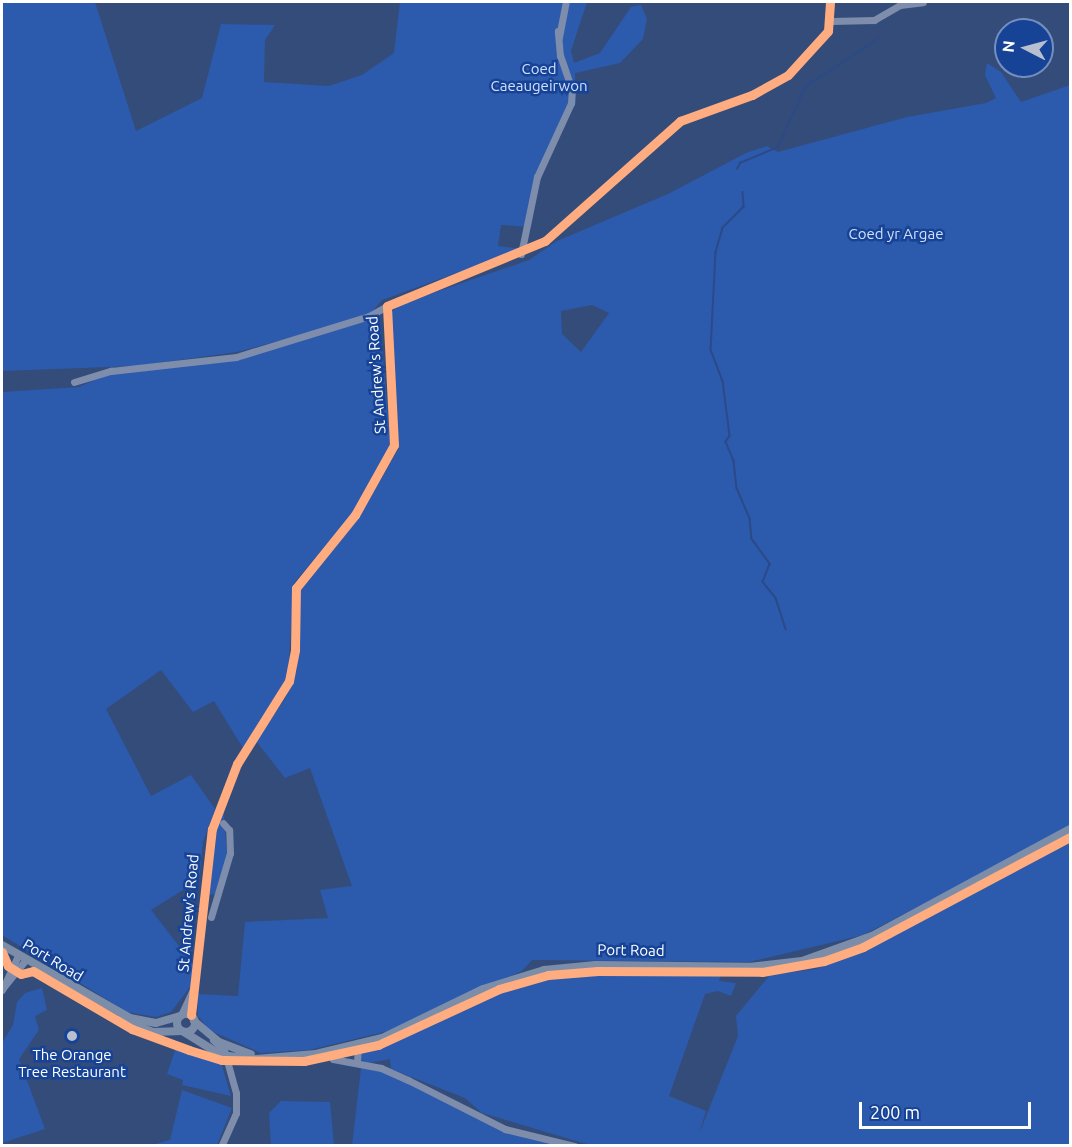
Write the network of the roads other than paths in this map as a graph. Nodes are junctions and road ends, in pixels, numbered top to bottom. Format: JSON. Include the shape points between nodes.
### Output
{"nodes":[{"id":1,"x":566,"y":2,"type":"edge"},
{"id":2,"x":830,"y":2,"type":"edge"},
{"id":3,"x":923,"y":2,"type":"edge"},
{"id":4,"x":832,"y":21,"type":"junction"},
{"id":5,"x":521,"y":254,"type":"junction"},
{"id":6,"x":387,"y":306,"type":"junction"},
{"id":7,"x":74,"y":382,"type":"dead end"},
{"id":8,"x":223,"y":823,"type":"dead end"},
{"id":9,"x":1071,"y":829,"type":"edge"},
{"id":10,"x":202,"y":898,"type":"junction"},
{"id":11,"x":216,"y":899,"type":"junction"},
{"id":12,"x":211,"y":916,"type":"dead end"},
{"id":13,"x":2,"y":945,"type":"edge"},
{"id":14,"x":22,"y":957,"type":"junction"},
{"id":15,"x":196,"y":985,"type":"junction"},
{"id":16,"x":2,"y":989,"type":"edge"},
{"id":17,"x":91,"y":999,"type":"junction"},
{"id":18,"x":180,"y":1016,"type":"junction"},
{"id":19,"x":193,"y":1018,"type":"junction"},
{"id":20,"x":183,"y":1031,"type":"junction"},
{"id":21,"x":212,"y":1037,"type":"junction"},
{"id":22,"x":358,"y":1046,"type":"junction"},
{"id":23,"x":329,"y":1052,"type":"junction"},
{"id":24,"x":225,"y":1056,"type":"junction"},
{"id":25,"x":266,"y":1057,"type":"junction"},
{"id":26,"x":357,"y":1063,"type":"junction"},
{"id":27,"x":221,"y":1146,"type":"edge"},
{"id":28,"x":575,"y":1146,"type":"edge"}],
"edges":[{"from":1,"to":5,"type":"street","via":[[558,34],[572,90],[571,103],[537,177]]},
{"from":2,"to":4,"type":"street"},
{"from":3,"to":4,"type":"street","via":[[900,4],[874,20]]},
{"from":4,"to":5,"type":"street","name":"St Andrew's Road","via":[[788,75],[752,95],[686,117],[551,236]]},
{"from":5,"to":6,"type":"street","name":"St Andrew's Road"},
{"from":6,"to":7,"type":"street","via":[[369,316],[236,357],[111,371]]},
{"from":6,"to":10,"type":"street","name":"St Andrew's Road","via":[[393,449],[356,515],[296,588],[295,650],[289,681],[223,795],[210,839]]},
{"from":8,"to":11,"type":"street","via":[[229,830],[230,853]]},
{"from":9,"to":22,"type":"main road","name":"Port Road","via":[[881,931],[821,956],[763,966],[596,965],[544,970],[496,984]]},
{"from":10,"to":11,"type":"street"},
{"from":10,"to":15,"type":"street","name":"St Andrew's Road"},
{"from":11,"to":12,"type":"street"},
{"from":13,"to":14,"type":"main road","name":"Port Road"},
{"from":14,"to":16,"type":"street"},
{"from":14,"to":17,"type":"main road","name":"Port Road"},
{"from":15,"to":18,"type":"street","name":"St Andrew's Road"},
{"from":15,"to":19,"type":"street","name":"St Andrew's Road"},
{"from":17,"to":18,"type":"main road","name":"Port Road","via":[[140,1022]]},
{"from":17,"to":20,"type":"main road","name":"Port Road","via":[[140,1028]]},
{"from":18,"to":19,"type":"main road","name":"Port Road"},
{"from":18,"to":20,"type":"main road","via":[[177,1025]]},
{"from":19,"to":20,"type":"main road","via":[[193,1028]]},
{"from":19,"to":21,"type":"main road","name":"Port Road"},
{"from":20,"to":24,"type":"main road","name":"Port Road","via":[[205,1049]]},
{"from":21,"to":24,"type":"street"},
{"from":21,"to":25,"type":"main road","name":"Port Road"},
{"from":22,"to":23,"type":"main road","name":"Port Road"},
{"from":22,"to":26,"type":"street"},
{"from":23,"to":25,"type":"main road","name":"Port Road"},
{"from":23,"to":26,"type":"street","via":[[333,1059]]},
{"from":24,"to":25,"type":"main road","name":"Port Road"},
{"from":24,"to":27,"type":"street","via":[[236,1089],[236,1113]]},
{"from":26,"to":28,"type":"street","via":[[408,1080],[505,1129]]}]}
